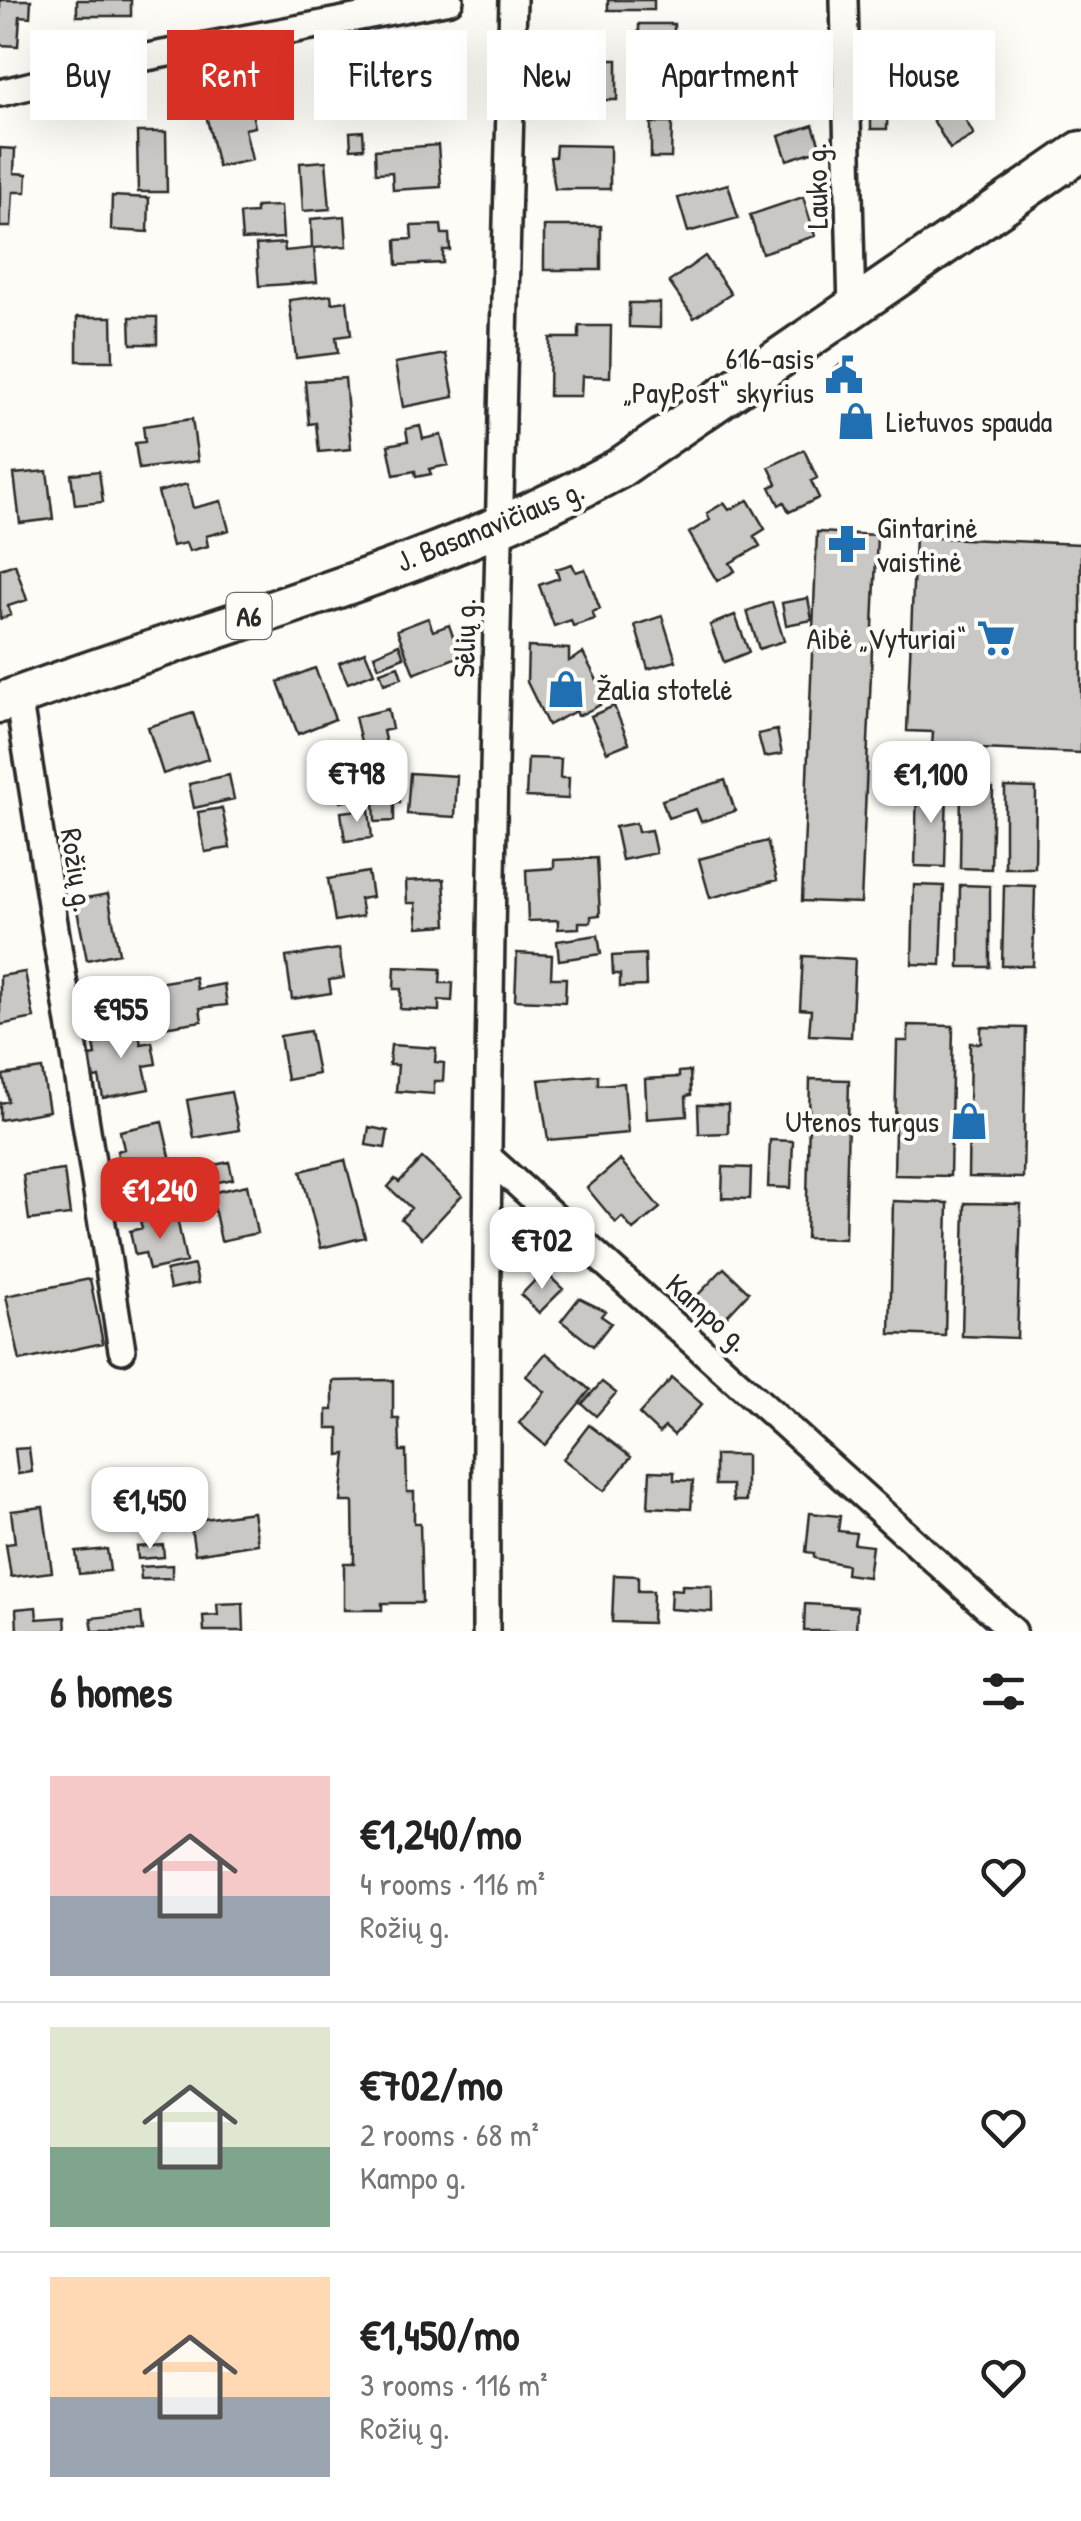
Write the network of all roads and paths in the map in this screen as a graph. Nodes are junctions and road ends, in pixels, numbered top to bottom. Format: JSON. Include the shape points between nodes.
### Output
{"nodes":[{"id":1,"x":450,"y":0,"type":"edge"},
{"id":2,"x":513,"y":0,"type":"edge"},
{"id":3,"x":844,"y":0,"type":"edge"},
{"id":4,"x":0,"y":93,"type":"edge"},
{"id":5,"x":1081,"y":151,"type":"edge"},
{"id":6,"x":852,"y":310,"type":"junction"},
{"id":7,"x":498,"y":528,"type":"junction"},
{"id":8,"x":9,"y":699,"type":"edge"},
{"id":9,"x":488,"y":1157,"type":"junction"},
{"id":10,"x":122,"y":1350,"type":"dead end"},
{"id":11,"x":486,"y":1631,"type":"edge"},
{"id":12,"x":1014,"y":1631,"type":"edge"}],
"edges":[{"from":1,"to":4,"type":"street","via":[[147,57]]},
{"from":2,"to":7,"type":"street","name":"Sėlių g."},
{"from":3,"to":6,"type":"street","name":"Lauko g."},
{"from":5,"to":6,"type":"main road","name":"J. Basanavičiaus g.","number":"A6"},
{"from":6,"to":7,"type":"main road","name":"J. Basanavičiaus g.","number":"A6","via":[[618,469]]},
{"from":7,"to":8,"type":"main road","name":"J. Basanavičiaus g.","number":"A6"},
{"from":7,"to":9,"type":"street","name":"Sėlių g."},
{"from":8,"to":10,"type":"street","name":"Rožių g."},
{"from":9,"to":11,"type":"street"},
{"from":9,"to":12,"type":"street","name":"Kampo g."}]}
